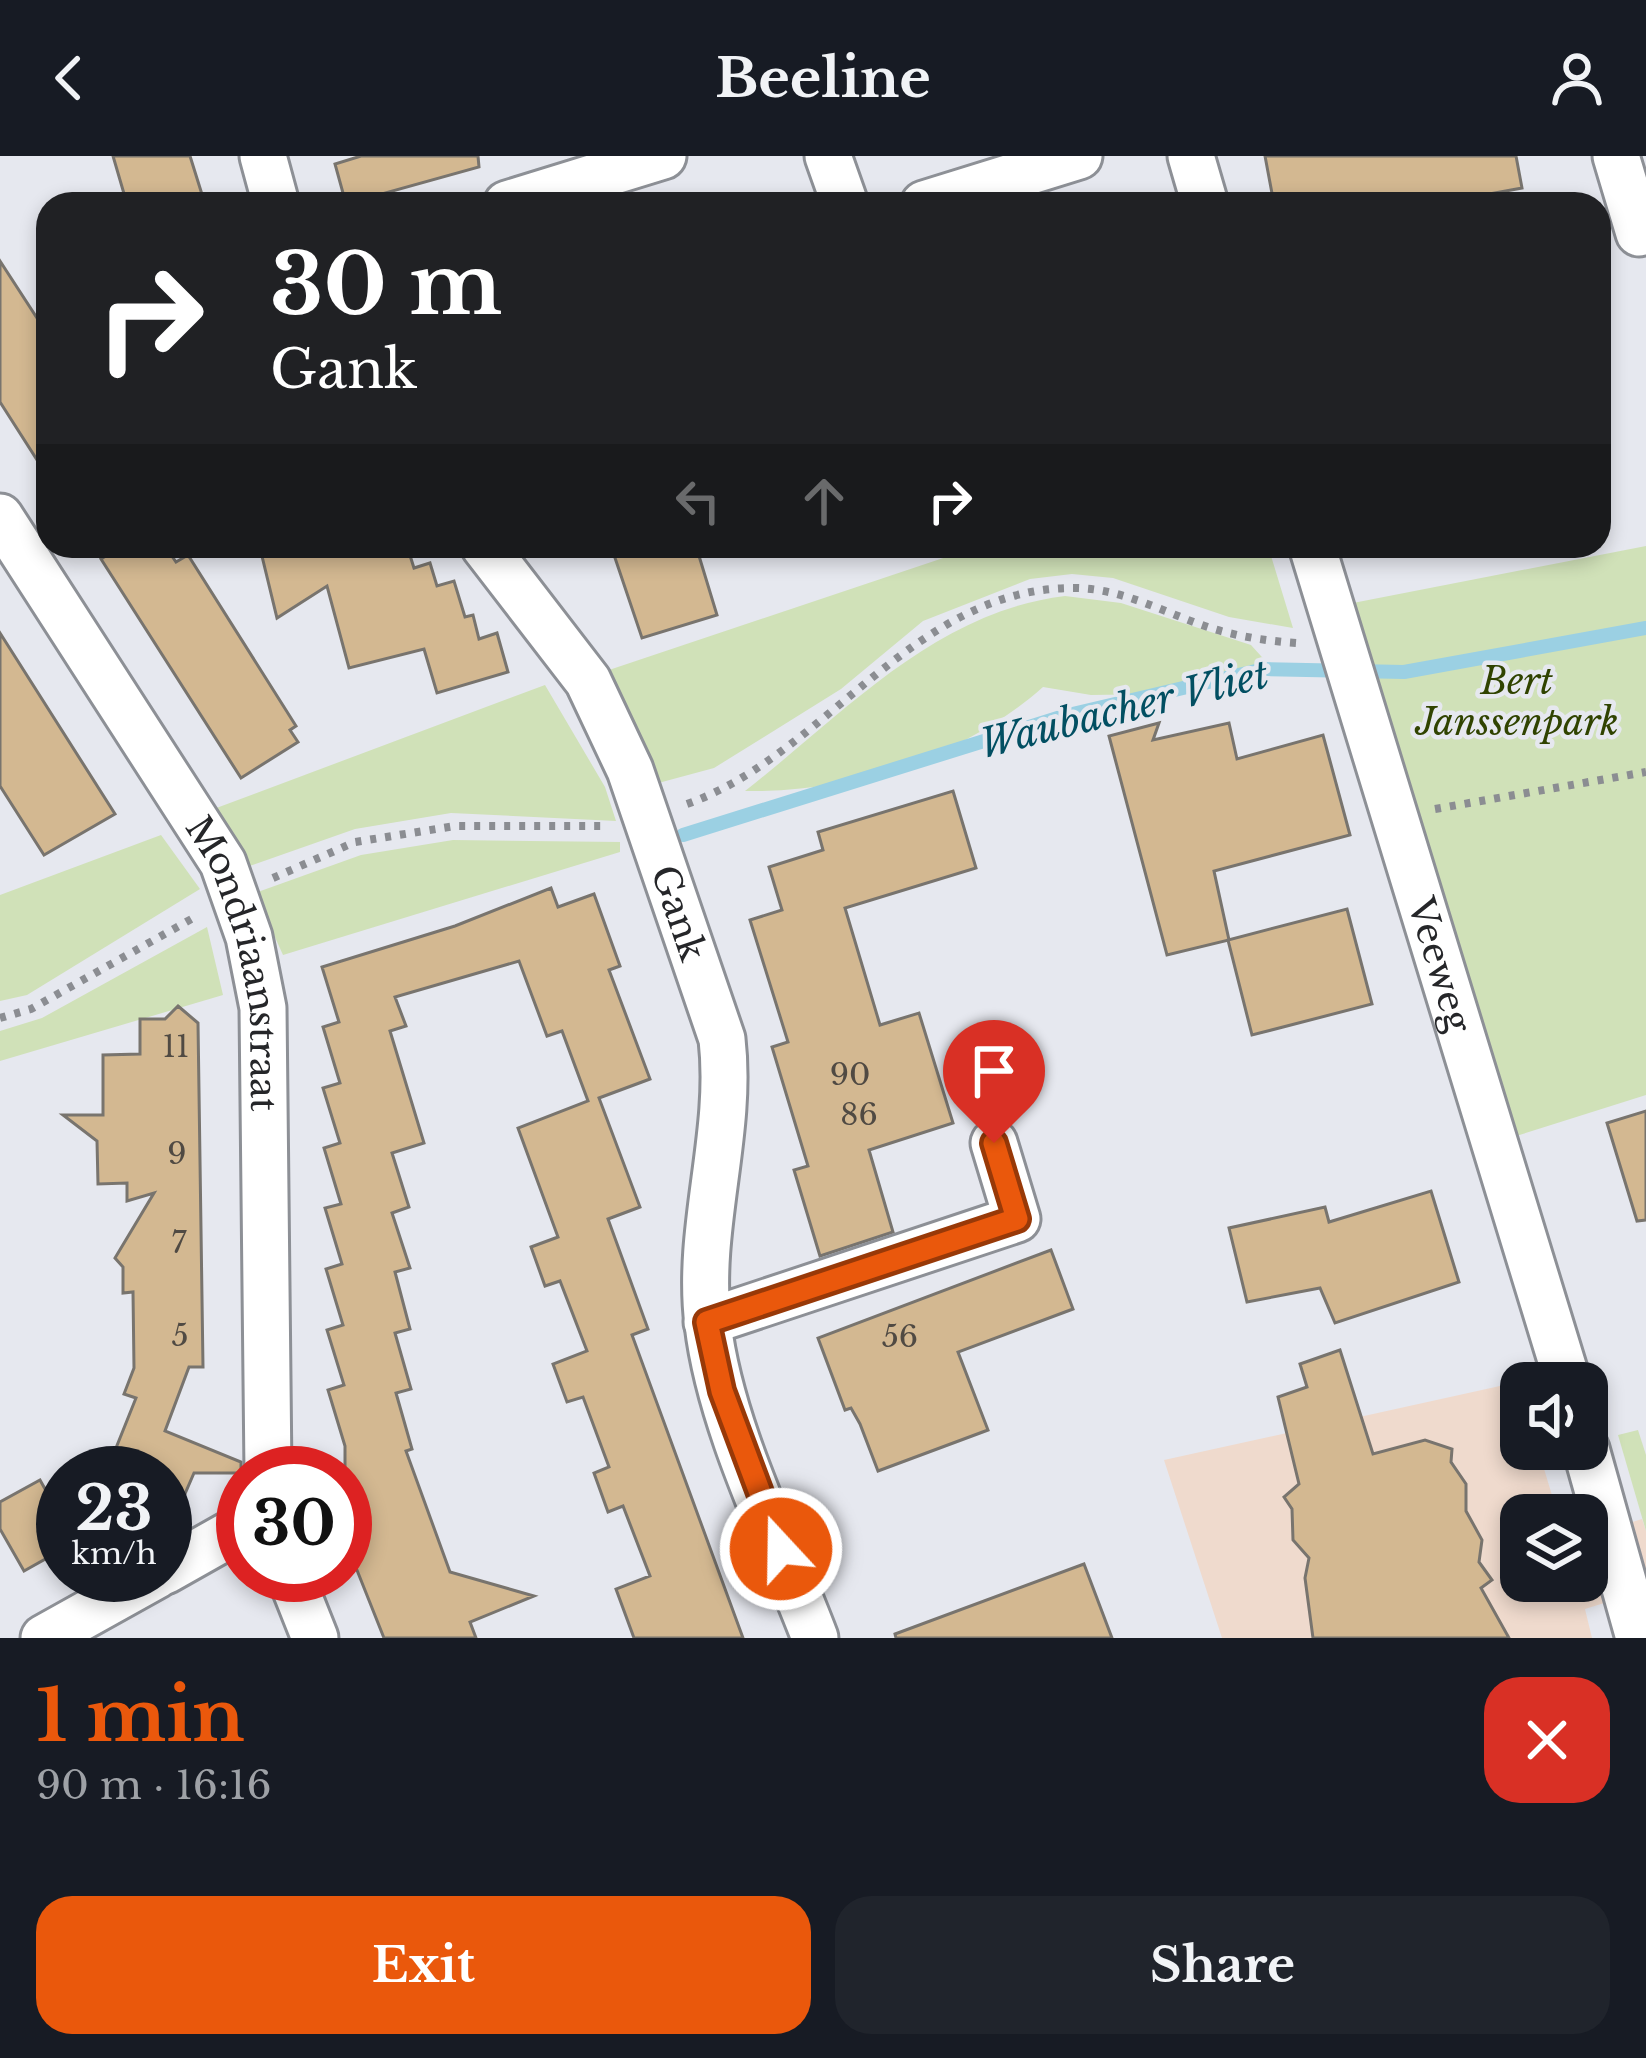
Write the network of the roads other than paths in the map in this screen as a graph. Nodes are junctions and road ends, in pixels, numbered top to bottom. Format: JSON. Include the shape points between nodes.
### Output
{"nodes":[{"id":1,"x":263,"y":156,"type":"edge"},
{"id":2,"x":663,"y":156,"type":"edge"},
{"id":3,"x":828,"y":156,"type":"edge"},
{"id":4,"x":1079,"y":156,"type":"edge"},
{"id":5,"x":1191,"y":156,"type":"edge"},
{"id":6,"x":1616,"y":156,"type":"edge"},
{"id":7,"x":273,"y":192,"type":"edge"},
{"id":8,"x":546,"y":192,"type":"edge"},
{"id":9,"x":841,"y":192,"type":"edge"},
{"id":10,"x":963,"y":192,"type":"edge"},
{"id":11,"x":1202,"y":192,"type":"edge"},
{"id":12,"x":1628,"y":235,"type":"edge"},
{"id":13,"x":0,"y":517,"type":"edge"},
{"id":14,"x":493,"y":558,"type":"edge"},
{"id":15,"x":1316,"y":558,"type":"edge"},
{"id":16,"x":994,"y":1143,"type":"dead end"},
{"id":17,"x":707,"y":1322,"type":"junction"},
{"id":18,"x":1562,"y":1362,"type":"edge"},
{"id":19,"x":268,"y":1446,"type":"edge"},
{"id":20,"x":1592,"y":1470,"type":"edge"},
{"id":21,"x":109,"y":1602,"type":"edge"},
{"id":22,"x":301,"y":1602,"type":"edge"},
{"id":23,"x":44,"y":1638,"type":"edge"},
{"id":24,"x":315,"y":1638,"type":"edge"},
{"id":25,"x":815,"y":1638,"type":"edge"},
{"id":26,"x":1639,"y":1638,"type":"edge"}],
"edges":[{"from":1,"to":7,"type":"street"},
{"from":2,"to":8,"type":"street"},
{"from":3,"to":9,"type":"street"},
{"from":4,"to":10,"type":"street"},
{"from":5,"to":11,"type":"street"},
{"from":6,"to":12,"type":"street"},
{"from":13,"to":19,"type":"street","name":"Mondriaanstraat","via":[[223,863],[249,938],[263,1008]]},
{"from":14,"to":17,"type":"street","name":"Gank","via":[[588,681],[630,770],[722,1039],[727,1081]]},
{"from":15,"to":18,"type":"street","name":"Veeweg"},
{"from":16,"to":17,"type":"street","via":[[1017,1219]]},
{"from":17,"to":25,"type":"street","name":"Gank","via":[[722,1391]]},
{"from":20,"to":26,"type":"street"},
{"from":21,"to":23,"type":"street"},
{"from":22,"to":24,"type":"street"}]}
